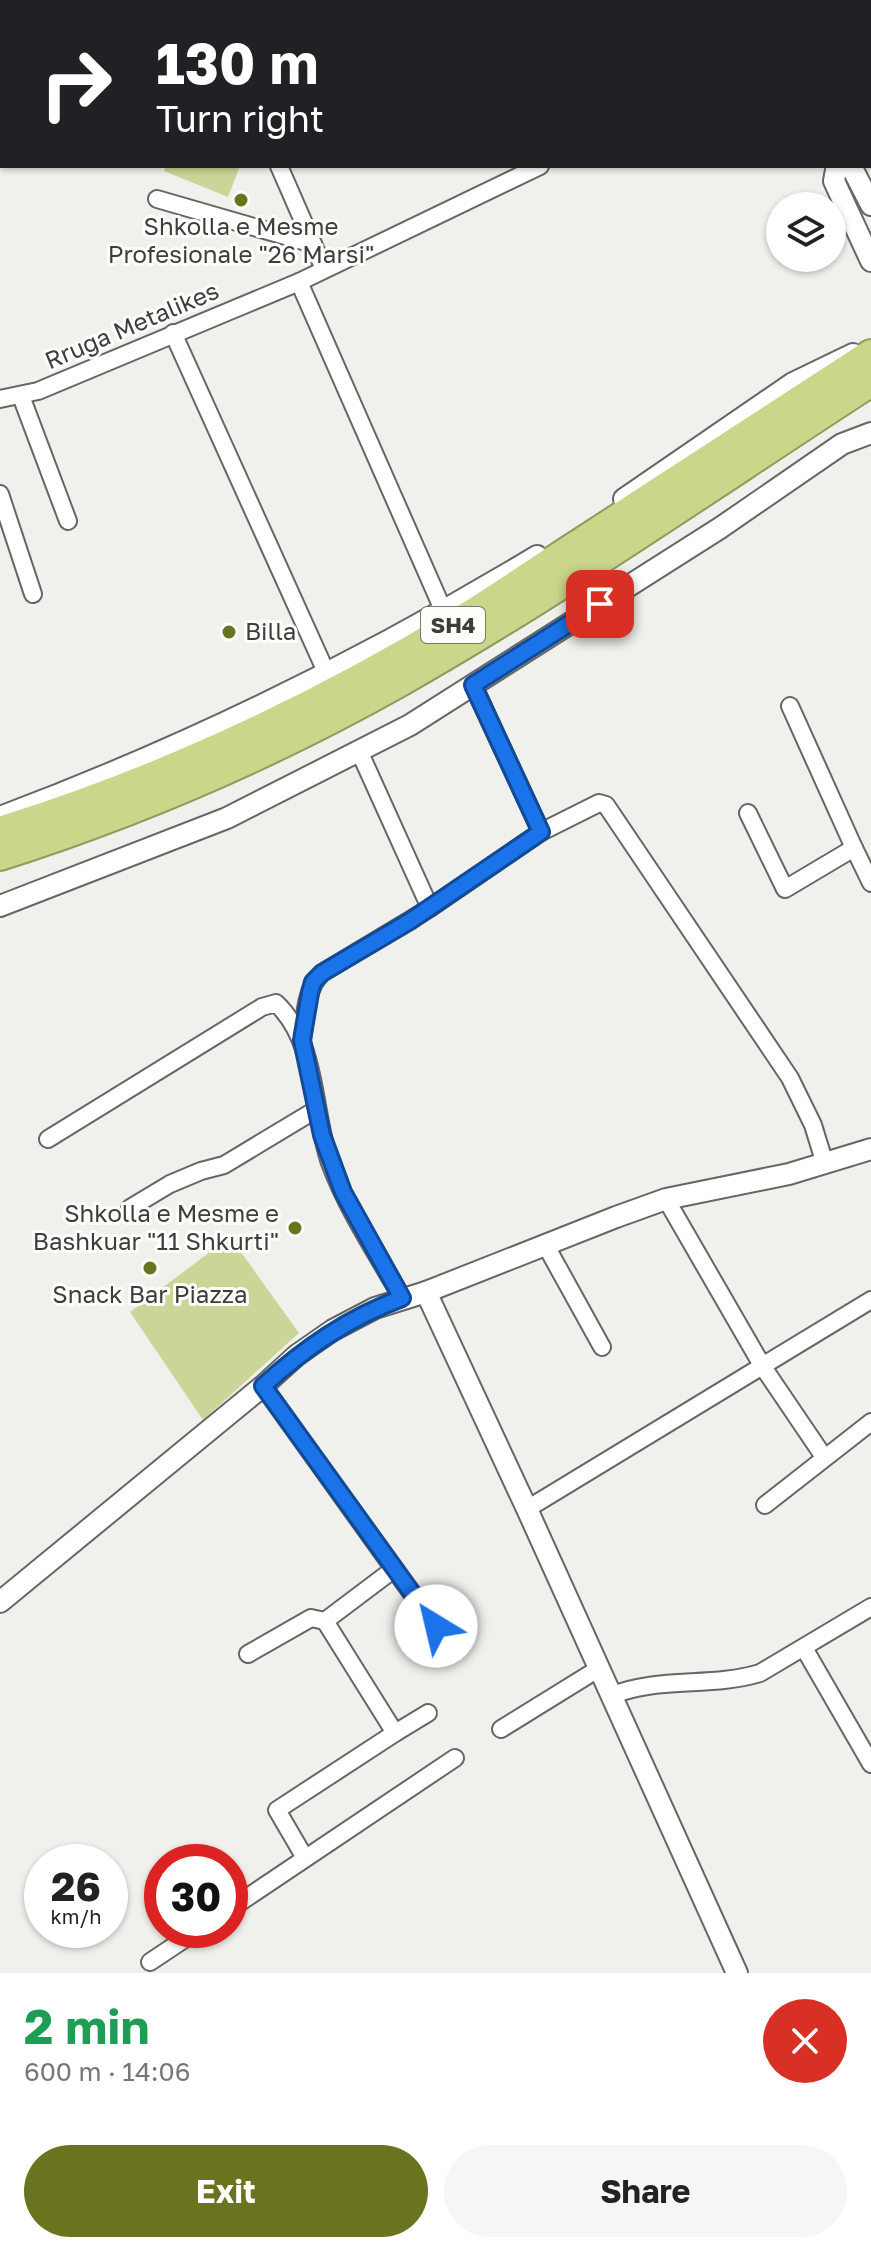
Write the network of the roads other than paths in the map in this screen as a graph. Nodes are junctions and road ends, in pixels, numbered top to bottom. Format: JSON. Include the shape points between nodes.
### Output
{"nodes":[{"id":1,"x":280,"y":168,"type":"edge"},
{"id":2,"x":536,"y":168,"type":"edge"},
{"id":3,"x":840,"y":168,"type":"edge"},
{"id":4,"x":855,"y":173,"type":"edge"},
{"id":5,"x":157,"y":199,"type":"dead end"},
{"id":6,"x":871,"y":205,"type":"edge"},
{"id":7,"x":313,"y":244,"type":"junction"},
{"id":8,"x":871,"y":261,"type":"edge"},
{"id":9,"x":324,"y":269,"type":"junction"},
{"id":10,"x":299,"y":282,"type":"junction"},
{"id":11,"x":173,"y":333,"type":"junction"},
{"id":12,"x":871,"y":345,"type":"edge"},
{"id":13,"x":871,"y":354,"type":"edge"},
{"id":14,"x":871,"y":382,"type":"edge"},
{"id":15,"x":21,"y":396,"type":"junction"},
{"id":16,"x":0,"y":399,"type":"edge"},
{"id":17,"x":871,"y":433,"type":"edge"},
{"id":18,"x":0,"y":494,"type":"edge"},
{"id":19,"x":68,"y":521,"type":"dead end"},
{"id":20,"x":33,"y":594,"type":"dead end"},
{"id":21,"x":444,"y":612,"type":"junction"},
{"id":22,"x":327,"y":674,"type":"junction"},
{"id":23,"x":473,"y":685,"type":"junction"},
{"id":24,"x":790,"y":706,"type":"dead end"},
{"id":25,"x":360,"y":753,"type":"junction"},
{"id":26,"x":748,"y":813,"type":"dead end"},
{"id":27,"x":0,"y":817,"type":"edge"},
{"id":28,"x":0,"y":831,"type":"edge"},
{"id":29,"x":541,"y":832,"type":"junction"},
{"id":30,"x":854,"y":848,"type":"junction"},
{"id":31,"x":0,"y":856,"type":"edge"},
{"id":32,"x":871,"y":883,"type":"edge"},
{"id":33,"x":0,"y":906,"type":"edge"},
{"id":34,"x":430,"y":908,"type":"junction"},
{"id":35,"x":302,"y":1040,"type":"junction"},
{"id":36,"x":317,"y":1109,"type":"junction"},
{"id":37,"x":48,"y":1139,"type":"dead end"},
{"id":38,"x":871,"y":1149,"type":"edge"},
{"id":39,"x":825,"y":1164,"type":"junction"},
{"id":40,"x":666,"y":1199,"type":"junction"},
{"id":41,"x":130,"y":1208,"type":"dead end"},
{"id":42,"x":545,"y":1244,"type":"junction"},
{"id":43,"x":426,"y":1292,"type":"junction"},
{"id":44,"x":402,"y":1298,"type":"junction"},
{"id":45,"x":871,"y":1300,"type":"edge"},
{"id":46,"x":602,"y":1347,"type":"dead end"},
{"id":47,"x":763,"y":1367,"type":"junction"},
{"id":48,"x":263,"y":1386,"type":"junction"},
{"id":49,"x":871,"y":1422,"type":"edge"},
{"id":50,"x":824,"y":1457,"type":"junction"},
{"id":51,"x":765,"y":1505,"type":"dead end"},
{"id":52,"x":527,"y":1509,"type":"junction"},
{"id":53,"x":394,"y":1569,"type":"junction"},
{"id":54,"x":0,"y":1602,"type":"edge"},
{"id":55,"x":871,"y":1607,"type":"edge"},
{"id":56,"x":325,"y":1621,"type":"junction"},
{"id":57,"x":449,"y":1645,"type":"dead end"},
{"id":58,"x":804,"y":1648,"type":"junction"},
{"id":59,"x":248,"y":1654,"type":"dead end"},
{"id":60,"x":598,"y":1669,"type":"junction"},
{"id":61,"x":610,"y":1696,"type":"junction"},
{"id":62,"x":428,"y":1713,"type":"dead end"},
{"id":63,"x":501,"y":1729,"type":"dead end"},
{"id":64,"x":395,"y":1733,"type":"junction"},
{"id":65,"x":455,"y":1758,"type":"dead end"},
{"id":66,"x":871,"y":1764,"type":"edge"},
{"id":67,"x":305,"y":1858,"type":"junction"},
{"id":68,"x":248,"y":1897,"type":"edge"},
{"id":69,"x":171,"y":1948,"type":"edge"},
{"id":70,"x":150,"y":1962,"type":"dead end"},
{"id":71,"x":737,"y":1973,"type":"edge"}],
"edges":[{"from":1,"to":7,"type":"street"},
{"from":2,"to":9,"type":"street","name":"Rruga Metalikes"},
{"from":3,"to":8,"type":"street","via":[[834,181]]},
{"from":4,"to":6,"type":"street"},
{"from":5,"to":7,"type":"street"},
{"from":7,"to":9,"type":"street"},
{"from":9,"to":10,"type":"street","name":"Rruga Metalikes"},
{"from":10,"to":11,"type":"street","name":"Rruga Metalikes"},
{"from":10,"to":21,"type":"street"},
{"from":11,"to":15,"type":"street","name":"Rruga Metalikes"},
{"from":11,"to":22,"type":"street"},
{"from":12,"to":21,"type":"street","via":[[793,383],[592,522]]},
{"from":13,"to":28,"type":"highway","number":"SH4","via":[[388,662],[226,744],[58,813]]},
{"from":14,"to":31,"type":"highway","number":"SH4","via":[[398,683],[152,801]]},
{"from":15,"to":16,"type":"street","name":"Rruga Metalikes"},
{"from":15,"to":19,"type":"street"},
{"from":17,"to":23,"type":"street","via":[[842,444]]},
{"from":18,"to":20,"type":"street"},
{"from":21,"to":22,"type":"street"},
{"from":22,"to":27,"type":"street","via":[[214,729]]},
{"from":23,"to":25,"type":"street"},
{"from":23,"to":29,"type":"street"},
{"from":24,"to":30,"type":"street"},
{"from":25,"to":33,"type":"street","via":[[175,841]]},
{"from":25,"to":34,"type":"street"},
{"from":26,"to":30,"type":"street","via":[[785,889]]},
{"from":29,"to":34,"type":"street"},
{"from":29,"to":39,"type":"street","via":[[592,804],[606,805],[790,1078]]},
{"from":30,"to":32,"type":"street"},
{"from":34,"to":35,"type":"street","via":[[313,982]]},
{"from":35,"to":36,"type":"street"},
{"from":35,"to":37,"type":"street","via":[[289,1015],[270,1003]]},
{"from":36,"to":41,"type":"street","via":[[224,1165],[170,1184]]},
{"from":36,"to":44,"type":"street","via":[[343,1192]]},
{"from":38,"to":39,"type":"street"},
{"from":39,"to":40,"type":"street"},
{"from":40,"to":42,"type":"street"},
{"from":40,"to":47,"type":"street"},
{"from":42,"to":43,"type":"street"},
{"from":42,"to":46,"type":"street"},
{"from":43,"to":44,"type":"street"},
{"from":43,"to":52,"type":"street"},
{"from":44,"to":48,"type":"street","via":[[333,1330]]},
{"from":45,"to":47,"type":"street"},
{"from":47,"to":50,"type":"street"},
{"from":47,"to":52,"type":"street"},
{"from":48,"to":53,"type":"street"},
{"from":48,"to":54,"type":"street"},
{"from":49,"to":50,"type":"street"},
{"from":50,"to":51,"type":"street"},
{"from":52,"to":60,"type":"street"},
{"from":53,"to":56,"type":"street"},
{"from":53,"to":57,"type":"street"},
{"from":55,"to":58,"type":"street"},
{"from":56,"to":59,"type":"street","via":[[311,1618]]},
{"from":56,"to":64,"type":"street"},
{"from":58,"to":61,"type":"street","via":[[752,1675],[642,1685]]},
{"from":58,"to":66,"type":"street"},
{"from":60,"to":61,"type":"street"},
{"from":60,"to":63,"type":"street"},
{"from":61,"to":71,"type":"street"},
{"from":62,"to":64,"type":"street"},
{"from":64,"to":67,"type":"street","via":[[277,1810]]},
{"from":65,"to":67,"type":"street"},
{"from":67,"to":68,"type":"street"},
{"from":69,"to":70,"type":"street"}]}
